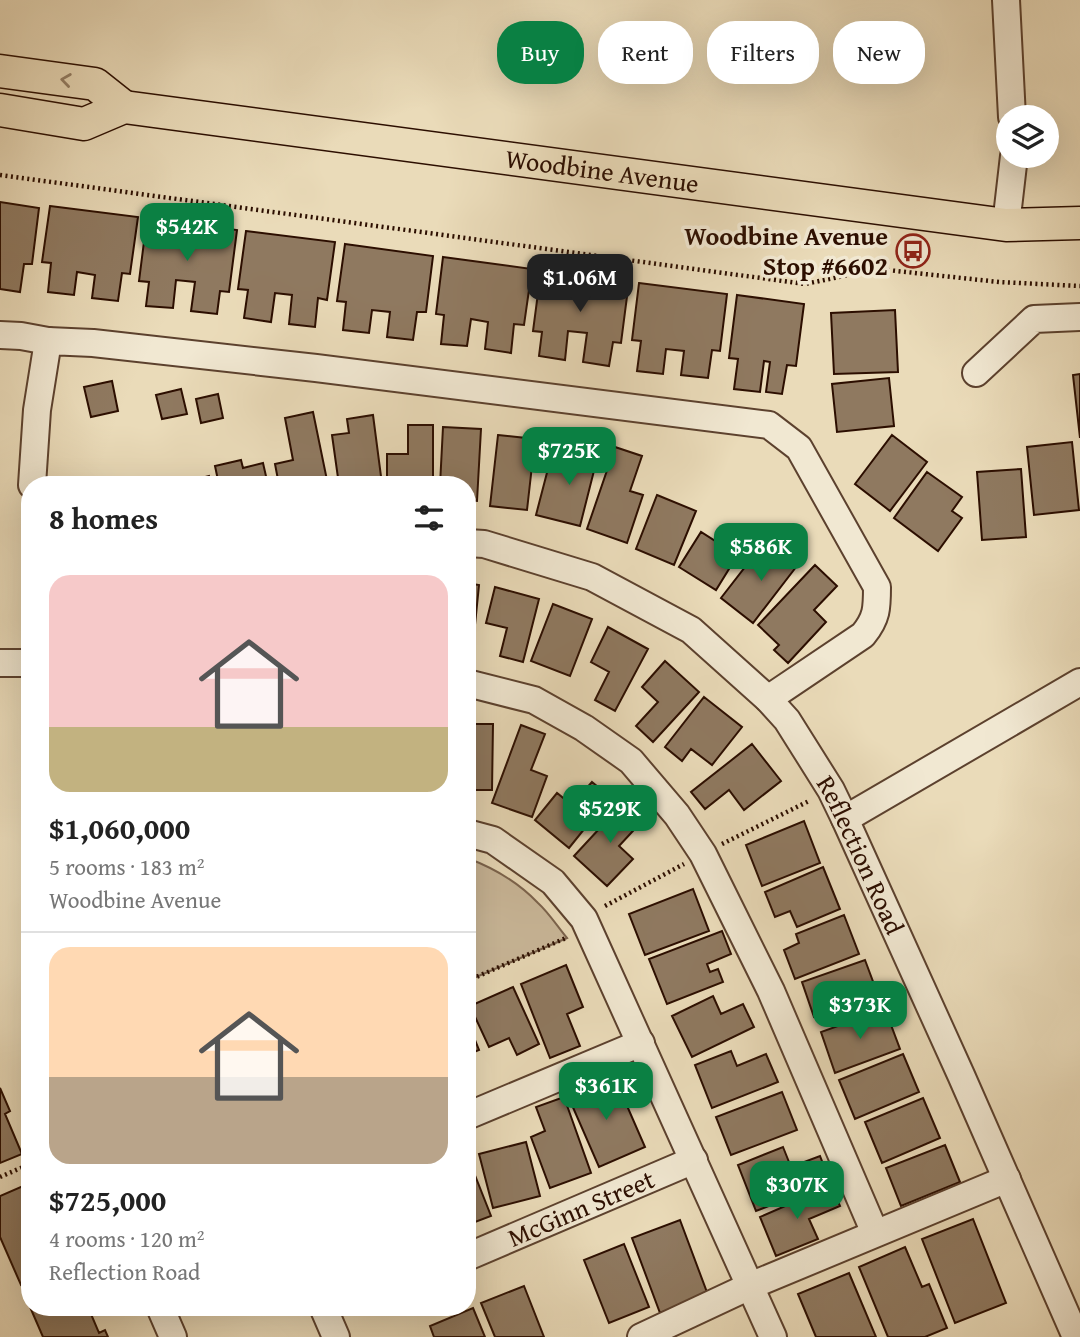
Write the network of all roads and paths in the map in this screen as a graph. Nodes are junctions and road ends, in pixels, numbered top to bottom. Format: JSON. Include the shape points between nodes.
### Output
{"nodes":[{"id":1,"x":1006,"y":0,"type":"edge"},
{"id":2,"x":0,"y":71,"type":"edge"},
{"id":3,"x":1011,"y":105,"type":"edge"},
{"id":4,"x":124,"y":107,"type":"junction"},
{"id":5,"x":0,"y":110,"type":"edge"},
{"id":6,"x":1013,"y":168,"type":"edge"},
{"id":7,"x":0,"y":175,"type":"edge"},
{"id":8,"x":1080,"y":223,"type":"edge"},
{"id":9,"x":1006,"y":225,"type":"junction"},
{"id":10,"x":1080,"y":286,"type":"edge"},
{"id":11,"x":1080,"y":317,"type":"edge"},
{"id":12,"x":0,"y":335,"type":"edge"},
{"id":13,"x":48,"y":341,"type":"junction"},
{"id":14,"x":976,"y":373,"type":"dead end"},
{"id":15,"x":33,"y":476,"type":"edge"},
{"id":16,"x":476,"y":544,"type":"edge"},
{"id":17,"x":0,"y":663,"type":"edge"},
{"id":18,"x":21,"y":663,"type":"edge"},
{"id":19,"x":1080,"y":682,"type":"edge"},
{"id":20,"x":476,"y":685,"type":"edge"},
{"id":21,"x":768,"y":699,"type":"junction"},
{"id":22,"x":845,"y":819,"type":"junction"},
{"id":23,"x":476,"y":835,"type":"edge"},
{"id":24,"x":589,"y":928,"type":"junction"},
{"id":25,"x":476,"y":977,"type":"edge"},
{"id":26,"x":641,"y":1043,"type":"junction"},
{"id":27,"x":476,"y":1112,"type":"edge"},
{"id":28,"x":694,"y":1160,"type":"junction"},
{"id":29,"x":21,"y":1168,"type":"edge"},
{"id":30,"x":0,"y":1177,"type":"edge"},
{"id":31,"x":1007,"y":1180,"type":"junction"},
{"id":32,"x":875,"y":1233,"type":"junction"},
{"id":33,"x":476,"y":1253,"type":"edge"},
{"id":34,"x":750,"y":1286,"type":"junction"},
{"id":35,"x":164,"y":1316,"type":"edge"},
{"id":36,"x":1073,"y":1334,"type":"edge"},
{"id":37,"x":173,"y":1337,"type":"edge"},
{"id":38,"x":642,"y":1337,"type":"edge"},
{"id":39,"x":773,"y":1337,"type":"edge"}],
"edges":[{"from":1,"to":3,"type":"street"},
{"from":4,"to":2,"type":"main road","one_way":true,"via":[[95,84]]},
{"from":4,"to":5,"type":"main road","via":[[84,124]]},
{"from":4,"to":9,"type":"main road","name":"Woodbine Avenue"},
{"from":6,"to":9,"type":"street"},
{"from":7,"to":10,"type":"path","via":[[805,284],[878,269]]},
{"from":8,"to":9,"type":"main road","name":"Woodbine Avenue"},
{"from":11,"to":14,"type":"street","via":[[1034,318]]},
{"from":12,"to":13,"type":"street"},
{"from":13,"to":15,"type":"street"},
{"from":13,"to":21,"type":"street","via":[[316,368],[769,425],[799,448],[877,587],[877,604],[873,624],[863,635]]},
{"from":16,"to":21,"type":"street","name":"Reflection Road","via":[[592,577],[691,630]]},
{"from":17,"to":18,"type":"street"},
{"from":19,"to":22,"type":"street"},
{"from":20,"to":32,"type":"street","via":[[534,700],[584,728],[631,761],[677,815],[703,854],[771,991]]},
{"from":21,"to":22,"type":"street","name":"Reflection Road","via":[[787,720]]},
{"from":22,"to":31,"type":"street","name":"Reflection Road"},
{"from":23,"to":24,"type":"street","via":[[493,840],[553,882]]},
{"from":24,"to":25,"type":"path"},
{"from":24,"to":26,"type":"street"},
{"from":26,"to":27,"type":"street"},
{"from":26,"to":28,"type":"street"},
{"from":28,"to":33,"type":"street","name":"McGinn Street"},
{"from":28,"to":34,"type":"street"},
{"from":29,"to":30,"type":"path"},
{"from":31,"to":32,"type":"street"},
{"from":31,"to":36,"type":"street","name":"Reflection Road"},
{"from":32,"to":34,"type":"street"},
{"from":34,"to":38,"type":"street"},
{"from":34,"to":39,"type":"street"},
{"from":35,"to":37,"type":"street"}]}
